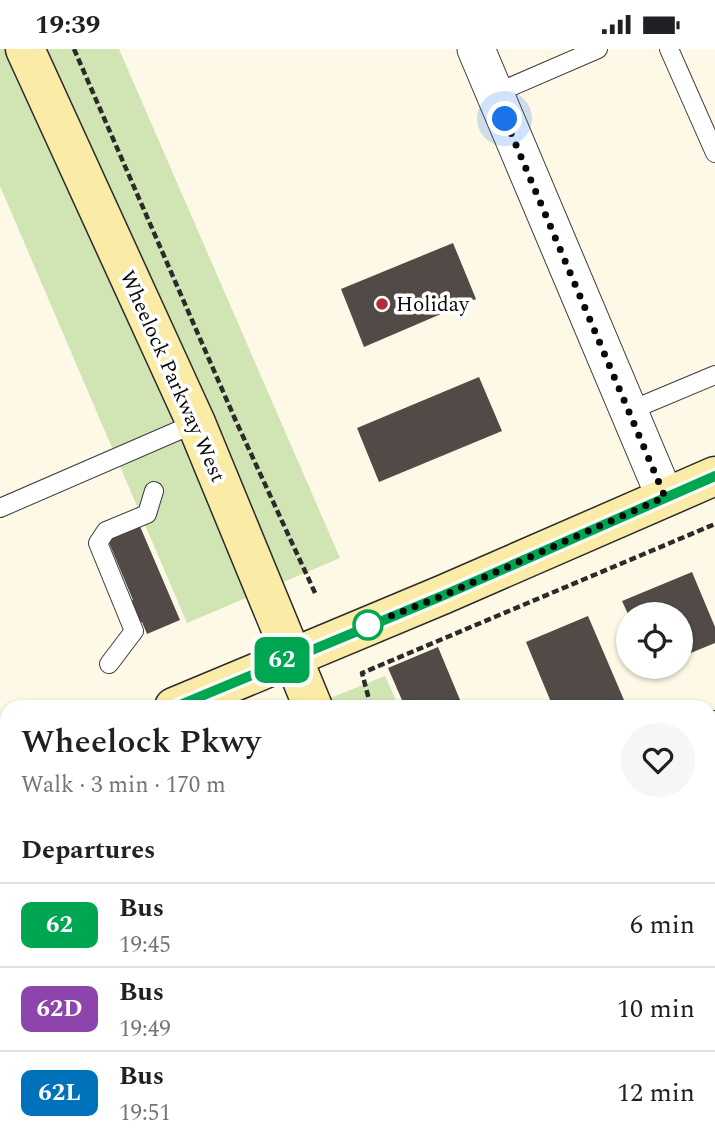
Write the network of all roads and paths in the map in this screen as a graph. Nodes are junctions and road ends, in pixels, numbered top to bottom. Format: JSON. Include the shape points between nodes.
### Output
{"nodes":[{"id":1,"x":25,"y":49,"type":"edge"},
{"id":2,"x":74,"y":49,"type":"edge"},
{"id":3,"x":476,"y":49,"type":"edge"},
{"id":4,"x":598,"y":49,"type":"edge"},
{"id":5,"x":669,"y":49,"type":"edge"},
{"id":6,"x":494,"y":94,"type":"junction"},
{"id":7,"x":715,"y":153,"type":"edge"},
{"id":8,"x":715,"y":375,"type":"edge"},
{"id":9,"x":629,"y":411,"type":"junction"},
{"id":10,"x":196,"y":423,"type":"junction"},
{"id":11,"x":715,"y":476,"type":"edge"},
{"id":12,"x":154,"y":491,"type":"dead end"},
{"id":13,"x":665,"y":497,"type":"junction"},
{"id":14,"x":0,"y":508,"type":"edge"},
{"id":15,"x":715,"y":524,"type":"edge"},
{"id":16,"x":316,"y":595,"type":"dead end"},
{"id":17,"x":292,"y":656,"type":"junction"},
{"id":18,"x":109,"y":664,"type":"dead end"},
{"id":19,"x":190,"y":700,"type":"edge"},
{"id":20,"x":310,"y":700,"type":"edge"},
{"id":21,"x":369,"y":700,"type":"edge"}],
"edges":[{"from":1,"to":10,"type":"street","name":"Wheelock Parkway West"},
{"from":2,"to":16,"type":"path","via":[[234,419]]},
{"from":3,"to":6,"type":"street"},
{"from":4,"to":6,"type":"lane"},
{"from":5,"to":7,"type":"lane"},
{"from":6,"to":9,"type":"street"},
{"from":8,"to":9,"type":"lane"},
{"from":9,"to":13,"type":"street"},
{"from":10,"to":14,"type":"lane"},
{"from":10,"to":17,"type":"street","name":"Wheelock Parkway West"},
{"from":11,"to":13,"type":"street"},
{"from":12,"to":18,"type":"lane","via":[[147,514],[106,531],[98,543],[134,631]]},
{"from":13,"to":17,"type":"street","via":[[442,596]]},
{"from":15,"to":21,"type":"path","via":[[362,673]]},
{"from":17,"to":19,"type":"street"},
{"from":17,"to":20,"type":"street","name":"Wheelock Parkway West"}]}
